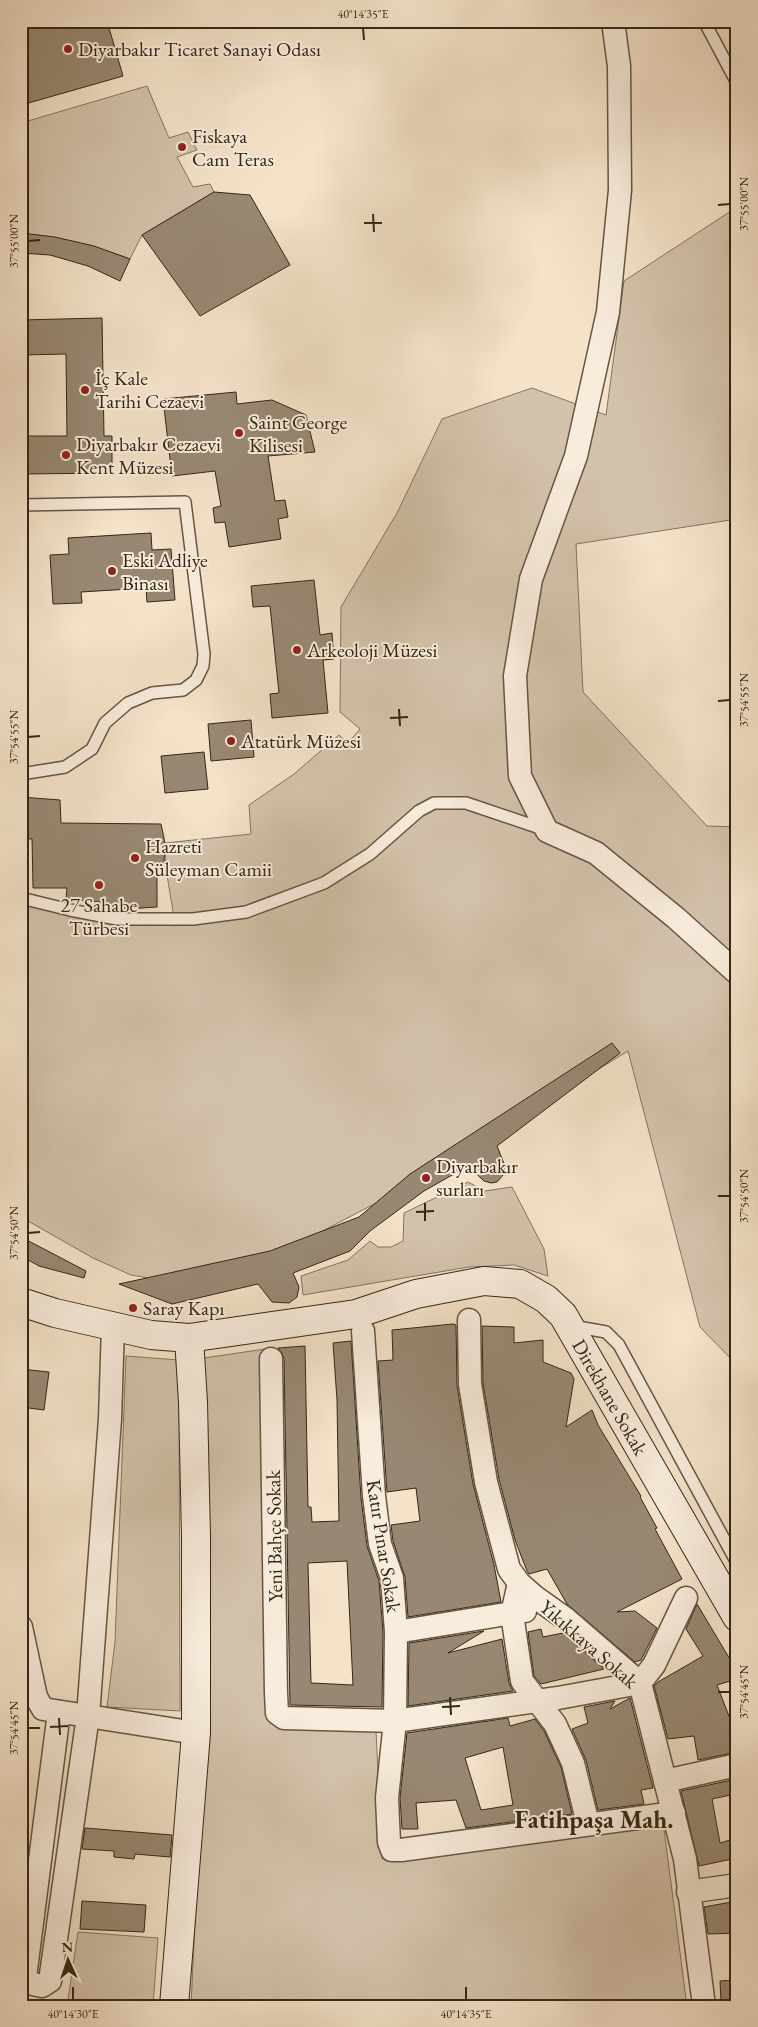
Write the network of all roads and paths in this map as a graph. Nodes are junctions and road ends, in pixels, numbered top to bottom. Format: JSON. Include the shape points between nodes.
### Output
{"nodes":[{"id":1,"x":613,"y":21,"type":"edge"},
{"id":2,"x":704,"y":21,"type":"edge"},
{"id":3,"x":737,"y":83,"type":"edge"},
{"id":4,"x":21,"y":505,"type":"edge"},
{"id":5,"x":21,"y":774,"type":"edge"},
{"id":6,"x":547,"y":831,"type":"junction"},
{"id":7,"x":21,"y":898,"type":"edge"},
{"id":8,"x":737,"y":973,"type":"edge"},
{"id":9,"x":21,"y":1302,"type":"edge"},
{"id":10,"x":469,"y":1320,"type":"dead end"},
{"id":11,"x":113,"y":1326,"type":"junction"},
{"id":12,"x":569,"y":1326,"type":"junction"},
{"id":13,"x":364,"y":1331,"type":"dead end"},
{"id":14,"x":189,"y":1338,"type":"junction"},
{"id":15,"x":271,"y":1359,"type":"dead end"},
{"id":16,"x":737,"y":1564,"type":"edge"},
{"id":17,"x":519,"y":1583,"type":"junction"},
{"id":18,"x":686,"y":1598,"type":"dead end"},
{"id":19,"x":548,"y":1606,"type":"junction"},
{"id":20,"x":512,"y":1614,"type":"junction"},
{"id":21,"x":737,"y":1617,"type":"edge"},
{"id":22,"x":21,"y":1627,"type":"edge"},
{"id":23,"x":396,"y":1632,"type":"junction"},
{"id":24,"x":640,"y":1683,"type":"junction"},
{"id":25,"x":537,"y":1701,"type":"junction"},
{"id":26,"x":51,"y":1710,"type":"junction"},
{"id":27,"x":88,"y":1716,"type":"junction"},
{"id":28,"x":395,"y":1721,"type":"junction"},
{"id":29,"x":196,"y":1733,"type":"junction"},
{"id":30,"x":737,"y":1765,"type":"edge"},
{"id":31,"x":665,"y":1781,"type":"junction"},
{"id":32,"x":674,"y":1813,"type":"junction"},
{"id":33,"x":588,"y":1824,"type":"junction"},
{"id":34,"x":737,"y":1885,"type":"edge"},
{"id":35,"x":688,"y":1892,"type":"junction"},
{"id":36,"x":174,"y":2006,"type":"edge"},
{"id":37,"x":704,"y":2006,"type":"edge"}],
"edges":[{"from":1,"to":6,"type":"street","via":[[619,66],[620,190],[608,312],[576,456],[531,579],[515,676],[520,776]]},
{"from":2,"to":3,"type":"lane"},
{"from":4,"to":5,"type":"lane","via":[[185,502],[204,654],[203,666],[196,680],[183,690],[152,693],[128,703],[104,723],[92,749],[65,767]]},
{"from":6,"to":7,"type":"lane","via":[[466,803],[434,803],[419,811],[370,854],[324,883],[246,912],[193,920],[117,919]]},
{"from":6,"to":8,"type":"street","via":[[596,853]]},
{"from":9,"to":11,"type":"street","name":"Direkhane Sokak"},
{"from":10,"to":17,"type":"street","name":"Yıkıkkaya Sokak","via":[[470,1384],[486,1482],[509,1569]]},
{"from":11,"to":14,"type":"street","name":"Direkhane Sokak","via":[[151,1335]]},
{"from":11,"to":27,"type":"street","via":[[110,1418]]},
{"from":12,"to":14,"type":"street","name":"Direkhane Sokak","via":[[563,1315],[546,1299],[520,1284],[484,1281],[416,1294],[356,1314]]},
{"from":12,"to":16,"type":"lane","via":[[606,1332],[619,1345]]},
{"from":12,"to":21,"type":"street","name":"Direkhane Sokak"},
{"from":13,"to":23,"type":"street","name":"Katır Pınar Sokak","via":[[374,1496],[380,1544],[392,1578]]},
{"from":14,"to":29,"type":"street","via":[[196,1537]]},
{"from":15,"to":28,"type":"street","name":"Yeni Bahçe Sokak","via":[[278,1713],[284,1718],[300,1720]]},
{"from":17,"to":19,"type":"street","name":"Yıkıkkaya Sokak"},
{"from":17,"to":20,"type":"street"},
{"from":18,"to":24,"type":"street","via":[[654,1665]]},
{"from":19,"to":20,"type":"street"},
{"from":19,"to":24,"type":"street","name":"Yıkıkkaya Sokak"},
{"from":20,"to":23,"type":"street"},
{"from":20,"to":25,"type":"street","via":[[522,1681]]},
{"from":22,"to":26,"type":"street","via":[[36,1697]]},
{"from":23,"to":28,"type":"street","name":"Katır Pınar Sokak"},
{"from":24,"to":25,"type":"street"},
{"from":24,"to":31,"type":"street","name":"Yıkıkkaya Sokak"},
{"from":25,"to":28,"type":"street"},
{"from":25,"to":33,"type":"street","via":[[555,1724],[573,1763]]},
{"from":26,"to":27,"type":"street"},
{"from":26,"to":27,"type":"street","via":[[26,1977],[33,1984],[42,1986],[50,1981]]},
{"from":27,"to":29,"type":"street"},
{"from":28,"to":33,"type":"street","name":"Katır Pınar Sokak","via":[[387,1798],[392,1850]]},
{"from":29,"to":36,"type":"street"},
{"from":30,"to":31,"type":"street"},
{"from":31,"to":32,"type":"street","name":"Yıkıkkaya Sokak"},
{"from":32,"to":33,"type":"street"},
{"from":32,"to":35,"type":"street","name":"Yıkıkkaya Sokak","via":[[685,1859]]},
{"from":34,"to":35,"type":"street"},
{"from":35,"to":37,"type":"street","name":"Yıkıkkaya Sokak"}]}
